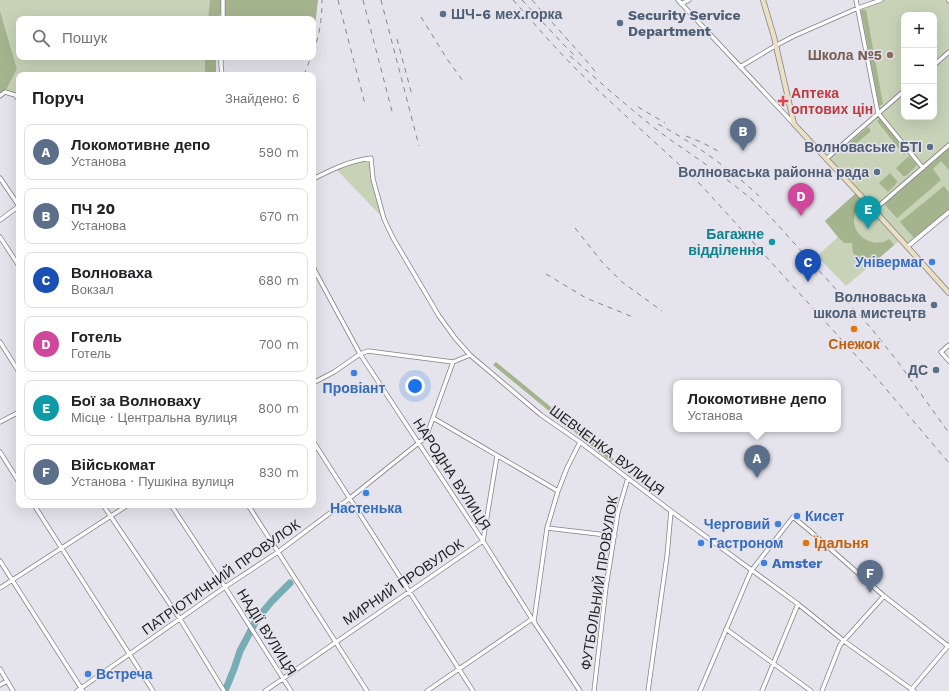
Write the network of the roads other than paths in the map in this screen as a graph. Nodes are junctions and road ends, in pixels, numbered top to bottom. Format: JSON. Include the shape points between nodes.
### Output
{"nodes":[{"id":1,"x":224,"y":0,"type":"edge"},
{"id":2,"x":678,"y":0,"type":"edge"},
{"id":3,"x":689,"y":0,"type":"edge"},
{"id":4,"x":763,"y":0,"type":"edge"},
{"id":5,"x":856,"y":0,"type":"edge"},
{"id":6,"x":881,"y":0,"type":"edge"},
{"id":7,"x":681,"y":4,"type":"junction"},
{"id":8,"x":858,"y":8,"type":"junction"},
{"id":9,"x":223,"y":16,"type":"edge"},
{"id":10,"x":776,"y":46,"type":"junction"},
{"id":11,"x":949,"y":52,"type":"edge"},
{"id":12,"x":221,"y":60,"type":"edge"},
{"id":13,"x":937,"y":62,"type":"edge"},
{"id":14,"x":740,"y":67,"type":"junction"},
{"id":15,"x":222,"y":72,"type":"edge"},
{"id":16,"x":901,"y":94,"type":"edge"},
{"id":17,"x":0,"y":96,"type":"edge"},
{"id":18,"x":16,"y":96,"type":"edge"},
{"id":19,"x":878,"y":113,"type":"junction"},
{"id":20,"x":794,"y":124,"type":"junction"},
{"id":21,"x":949,"y":145,"type":"edge"},
{"id":22,"x":826,"y":159,"type":"junction"},
{"id":23,"x":923,"y":168,"type":"junction"},
{"id":24,"x":0,"y":178,"type":"edge"},
{"id":25,"x":316,"y":178,"type":"edge"},
{"id":26,"x":16,"y":202,"type":"edge"},
{"id":27,"x":16,"y":208,"type":"edge"},
{"id":28,"x":874,"y":210,"type":"junction"},
{"id":29,"x":949,"y":212,"type":"edge"},
{"id":30,"x":0,"y":220,"type":"edge"},
{"id":31,"x":0,"y":237,"type":"edge"},
{"id":32,"x":907,"y":247,"type":"junction"},
{"id":33,"x":16,"y":261,"type":"edge"},
{"id":34,"x":316,"y":274,"type":"edge"},
{"id":35,"x":949,"y":293,"type":"edge"},
{"id":36,"x":0,"y":342,"type":"edge"},
{"id":37,"x":949,"y":345,"type":"edge"},
{"id":38,"x":360,"y":354,"type":"junction"},
{"id":39,"x":470,"y":355,"type":"junction"},
{"id":40,"x":949,"y":361,"type":"edge"},
{"id":41,"x":452,"y":362,"type":"junction"},
{"id":42,"x":16,"y":367,"type":"edge"},
{"id":43,"x":316,"y":381,"type":"edge"},
{"id":44,"x":16,"y":414,"type":"edge"},
{"id":45,"x":433,"y":418,"type":"junction"},
{"id":46,"x":0,"y":422,"type":"edge"},
{"id":47,"x":580,"y":442,"type":"junction"},
{"id":48,"x":418,"y":443,"type":"junction"},
{"id":49,"x":316,"y":446,"type":"edge"},
{"id":50,"x":0,"y":452,"type":"edge"},
{"id":51,"x":497,"y":456,"type":"junction"},
{"id":52,"x":16,"y":477,"type":"edge"},
{"id":53,"x":628,"y":478,"type":"junction"},
{"id":54,"x":558,"y":491,"type":"junction"},
{"id":55,"x":350,"y":498,"type":"junction"},
{"id":56,"x":36,"y":508,"type":"edge"},
{"id":57,"x":105,"y":508,"type":"edge"},
{"id":58,"x":124,"y":508,"type":"edge"},
{"id":59,"x":173,"y":508,"type":"edge"},
{"id":60,"x":250,"y":508,"type":"edge"},
{"id":61,"x":671,"y":511,"type":"junction"},
{"id":62,"x":110,"y":517,"type":"junction"},
{"id":63,"x":547,"y":528,"type":"junction"},
{"id":64,"x":615,"y":536,"type":"junction"},
{"id":65,"x":483,"y":541,"type":"junction"},
{"id":66,"x":62,"y":548,"type":"junction"},
{"id":67,"x":278,"y":552,"type":"junction"},
{"id":68,"x":0,"y":561,"type":"edge"},
{"id":69,"x":751,"y":571,"type":"junction"},
{"id":70,"x":12,"y":580,"type":"junction"},
{"id":71,"x":226,"y":587,"type":"junction"},
{"id":72,"x":0,"y":588,"type":"edge"},
{"id":73,"x":409,"y":592,"type":"junction"},
{"id":74,"x":884,"y":596,"type":"junction"},
{"id":75,"x":798,"y":604,"type":"junction"},
{"id":76,"x":180,"y":620,"type":"junction"},
{"id":77,"x":533,"y":621,"type":"junction"},
{"id":78,"x":726,"y":629,"type":"junction"},
{"id":79,"x":844,"y":641,"type":"junction"},
{"id":80,"x":336,"y":642,"type":"junction"},
{"id":81,"x":948,"y":645,"type":"edge"},
{"id":82,"x":130,"y":654,"type":"junction"},
{"id":83,"x":774,"y":663,"type":"junction"},
{"id":84,"x":0,"y":669,"type":"edge"},
{"id":85,"x":459,"y":669,"type":"junction"},
{"id":86,"x":283,"y":679,"type":"junction"},
{"id":87,"x":7,"y":681,"type":"junction"},
{"id":88,"x":0,"y":685,"type":"edge"},
{"id":89,"x":82,"y":689,"type":"edge"},
{"id":90,"x":912,"y":690,"type":"edge"},
{"id":91,"x":13,"y":691,"type":"edge"},
{"id":92,"x":77,"y":691,"type":"edge"},
{"id":93,"x":154,"y":691,"type":"edge"},
{"id":94,"x":224,"y":691,"type":"edge"},
{"id":95,"x":265,"y":691,"type":"edge"},
{"id":96,"x":291,"y":691,"type":"edge"},
{"id":97,"x":367,"y":691,"type":"edge"},
{"id":98,"x":427,"y":691,"type":"edge"},
{"id":99,"x":473,"y":691,"type":"edge"},
{"id":100,"x":580,"y":691,"type":"edge"},
{"id":101,"x":594,"y":691,"type":"edge"},
{"id":102,"x":648,"y":691,"type":"edge"},
{"id":103,"x":700,"y":691,"type":"edge"},
{"id":104,"x":762,"y":691,"type":"edge"},
{"id":105,"x":811,"y":691,"type":"edge"},
{"id":106,"x":822,"y":691,"type":"edge"}],
"edges":[{"from":1,"to":9,"type":"street"},
{"from":2,"to":7,"type":"street"},
{"from":3,"to":7,"type":"street"},
{"from":4,"to":10,"type":"main road"},
{"from":5,"to":8,"type":"street"},
{"from":6,"to":8,"type":"street"},
{"from":7,"to":14,"type":"street"},
{"from":8,"to":10,"type":"street"},
{"from":8,"to":19,"type":"street"},
{"from":10,"to":14,"type":"street"},
{"from":10,"to":20,"type":"main road"},
{"from":11,"to":13,"type":"street"},
{"from":12,"to":15,"type":"street"},
{"from":14,"to":20,"type":"street"},
{"from":16,"to":19,"type":"street"},
{"from":17,"to":18,"type":"street","via":[[5,92]]},
{"from":19,"to":22,"type":"street"},
{"from":19,"to":23,"type":"street"},
{"from":20,"to":22,"type":"main road"},
{"from":21,"to":23,"type":"street"},
{"from":22,"to":28,"type":"main road"},
{"from":23,"to":28,"type":"street"},
{"from":24,"to":26,"type":"street"},
{"from":25,"to":39,"type":"street","name":"ШЕВЧЕНКА ВУЛИЦЯ","via":[[356,160],[371,158],[373,179],[384,219],[393,238],[439,316]]},
{"from":27,"to":30,"type":"street"},
{"from":28,"to":32,"type":"main road"},
{"from":29,"to":32,"type":"street"},
{"from":31,"to":33,"type":"street"},
{"from":32,"to":35,"type":"main road"},
{"from":34,"to":38,"type":"street","name":"НАРОДНА ВУЛИЦЯ"},
{"from":36,"to":42,"type":"street"},
{"from":37,"to":40,"type":"street","via":[[941,352]]},
{"from":38,"to":41,"type":"street","via":[[368,351]]},
{"from":38,"to":43,"type":"street"},
{"from":38,"to":48,"type":"street","name":"НАРОДНА ВУЛИЦЯ"},
{"from":39,"to":41,"type":"street"},
{"from":39,"to":47,"type":"street","name":"ШЕВЧЕНКА ВУЛИЦЯ","via":[[541,415]]},
{"from":41,"to":45,"type":"street","name":"ПАТРІОТИЧНИЙ ПРОВУЛОК"},
{"from":44,"to":46,"type":"street"},
{"from":45,"to":48,"type":"street","name":"ПАТРІОТИЧНИЙ ПРОВУЛОК","via":[[426,437]]},
{"from":45,"to":51,"type":"street"},
{"from":47,"to":53,"type":"street","name":"ШЕВЧЕНКА ВУЛИЦЯ"},
{"from":47,"to":54,"type":"street"},
{"from":48,"to":55,"type":"street","name":"ПАТРІОТИЧНИЙ ПРОВУЛОК"},
{"from":48,"to":65,"type":"street","name":"НАРОДНА ВУЛИЦЯ"},
{"from":49,"to":55,"type":"street"},
{"from":50,"to":52,"type":"street"},
{"from":51,"to":54,"type":"street"},
{"from":51,"to":65,"type":"street","name":"МИРНИЙ ПРОВУЛОК"},
{"from":53,"to":61,"type":"street","name":"ШЕВЧЕНКА ВУЛИЦЯ"},
{"from":53,"to":64,"type":"street","name":"ФУТБОЛЬНИЙ ПРОВУЛОК","via":[[618,512]]},
{"from":54,"to":63,"type":"street"},
{"from":55,"to":67,"type":"street","name":"ПАТРІОТИЧНИЙ ПРОВУЛОК"},
{"from":55,"to":73,"type":"street"},
{"from":56,"to":66,"type":"street"},
{"from":57,"to":62,"type":"street"},
{"from":58,"to":62,"type":"street"},
{"from":59,"to":71,"type":"street","name":"НАДІЇ ВУЛИЦЯ"},
{"from":60,"to":67,"type":"street"},
{"from":61,"to":69,"type":"street","name":"ШЕВЧЕНКА ВУЛИЦЯ"},
{"from":61,"to":102,"type":"street"},
{"from":62,"to":66,"type":"street"},
{"from":62,"to":76,"type":"street"},
{"from":63,"to":64,"type":"street"},
{"from":63,"to":77,"type":"street"},
{"from":64,"to":101,"type":"street","name":"ФУТБОЛЬНИЙ ПРОВУЛОК","via":[[606,587]]},
{"from":65,"to":73,"type":"street","name":"МИРНИЙ ПРОВУЛОК"},
{"from":65,"to":77,"type":"street","name":"НАРОДНА ВУЛИЦЯ"},
{"from":66,"to":70,"type":"street"},
{"from":66,"to":82,"type":"street"},
{"from":67,"to":71,"type":"street","name":"ПАТРІОТИЧНИЙ ПРОВУЛОК"},
{"from":67,"to":80,"type":"street"},
{"from":68,"to":70,"type":"street"},
{"from":69,"to":74,"type":"street","via":[[793,517]]},
{"from":69,"to":75,"type":"street","name":"ШЕВЧЕНКА ВУЛИЦЯ"},
{"from":69,"to":78,"type":"street"},
{"from":70,"to":72,"type":"street"},
{"from":70,"to":89,"type":"street"},
{"from":71,"to":76,"type":"street","name":"ПАТРІОТИЧНИЙ ПРОВУЛОК"},
{"from":71,"to":86,"type":"street","name":"НАДІЇ ВУЛИЦЯ"},
{"from":73,"to":80,"type":"street","name":"МИРНИЙ ПРОВУЛОК"},
{"from":73,"to":85,"type":"street"},
{"from":74,"to":79,"type":"street"},
{"from":74,"to":81,"type":"street"},
{"from":75,"to":79,"type":"street","name":"ШЕВЧЕНКА ВУЛИЦЯ"},
{"from":75,"to":83,"type":"street"},
{"from":76,"to":82,"type":"street","name":"ПАТРІОТИЧНИЙ ПРОВУЛОК"},
{"from":76,"to":94,"type":"street"},
{"from":77,"to":85,"type":"street"},
{"from":77,"to":100,"type":"street","name":"НАРОДНА ВУЛИЦЯ"},
{"from":78,"to":83,"type":"street"},
{"from":78,"to":103,"type":"street"},
{"from":79,"to":90,"type":"street","name":"ШЕВЧЕНКА ВУЛИЦЯ"},
{"from":79,"to":106,"type":"street","via":[[840,645]]},
{"from":80,"to":86,"type":"street","name":"МИРНИЙ ПРОВУЛОК"},
{"from":80,"to":97,"type":"street"},
{"from":81,"to":90,"type":"street"},
{"from":82,"to":89,"type":"street","name":"ПАТРІОТИЧНИЙ ПРОВУЛОК"},
{"from":82,"to":93,"type":"street"},
{"from":83,"to":104,"type":"street"},
{"from":83,"to":105,"type":"street"},
{"from":84,"to":87,"type":"street"},
{"from":85,"to":98,"type":"street"},
{"from":85,"to":99,"type":"street"},
{"from":86,"to":95,"type":"street","name":"МИРНИЙ ПРОВУЛОК"},
{"from":86,"to":96,"type":"street","name":"НАДІЇ ВУЛИЦЯ"},
{"from":87,"to":88,"type":"street"},
{"from":87,"to":91,"type":"street"},
{"from":89,"to":92,"type":"street","name":"ПАТРІОТИЧНИЙ ПРОВУЛОК"}]}
